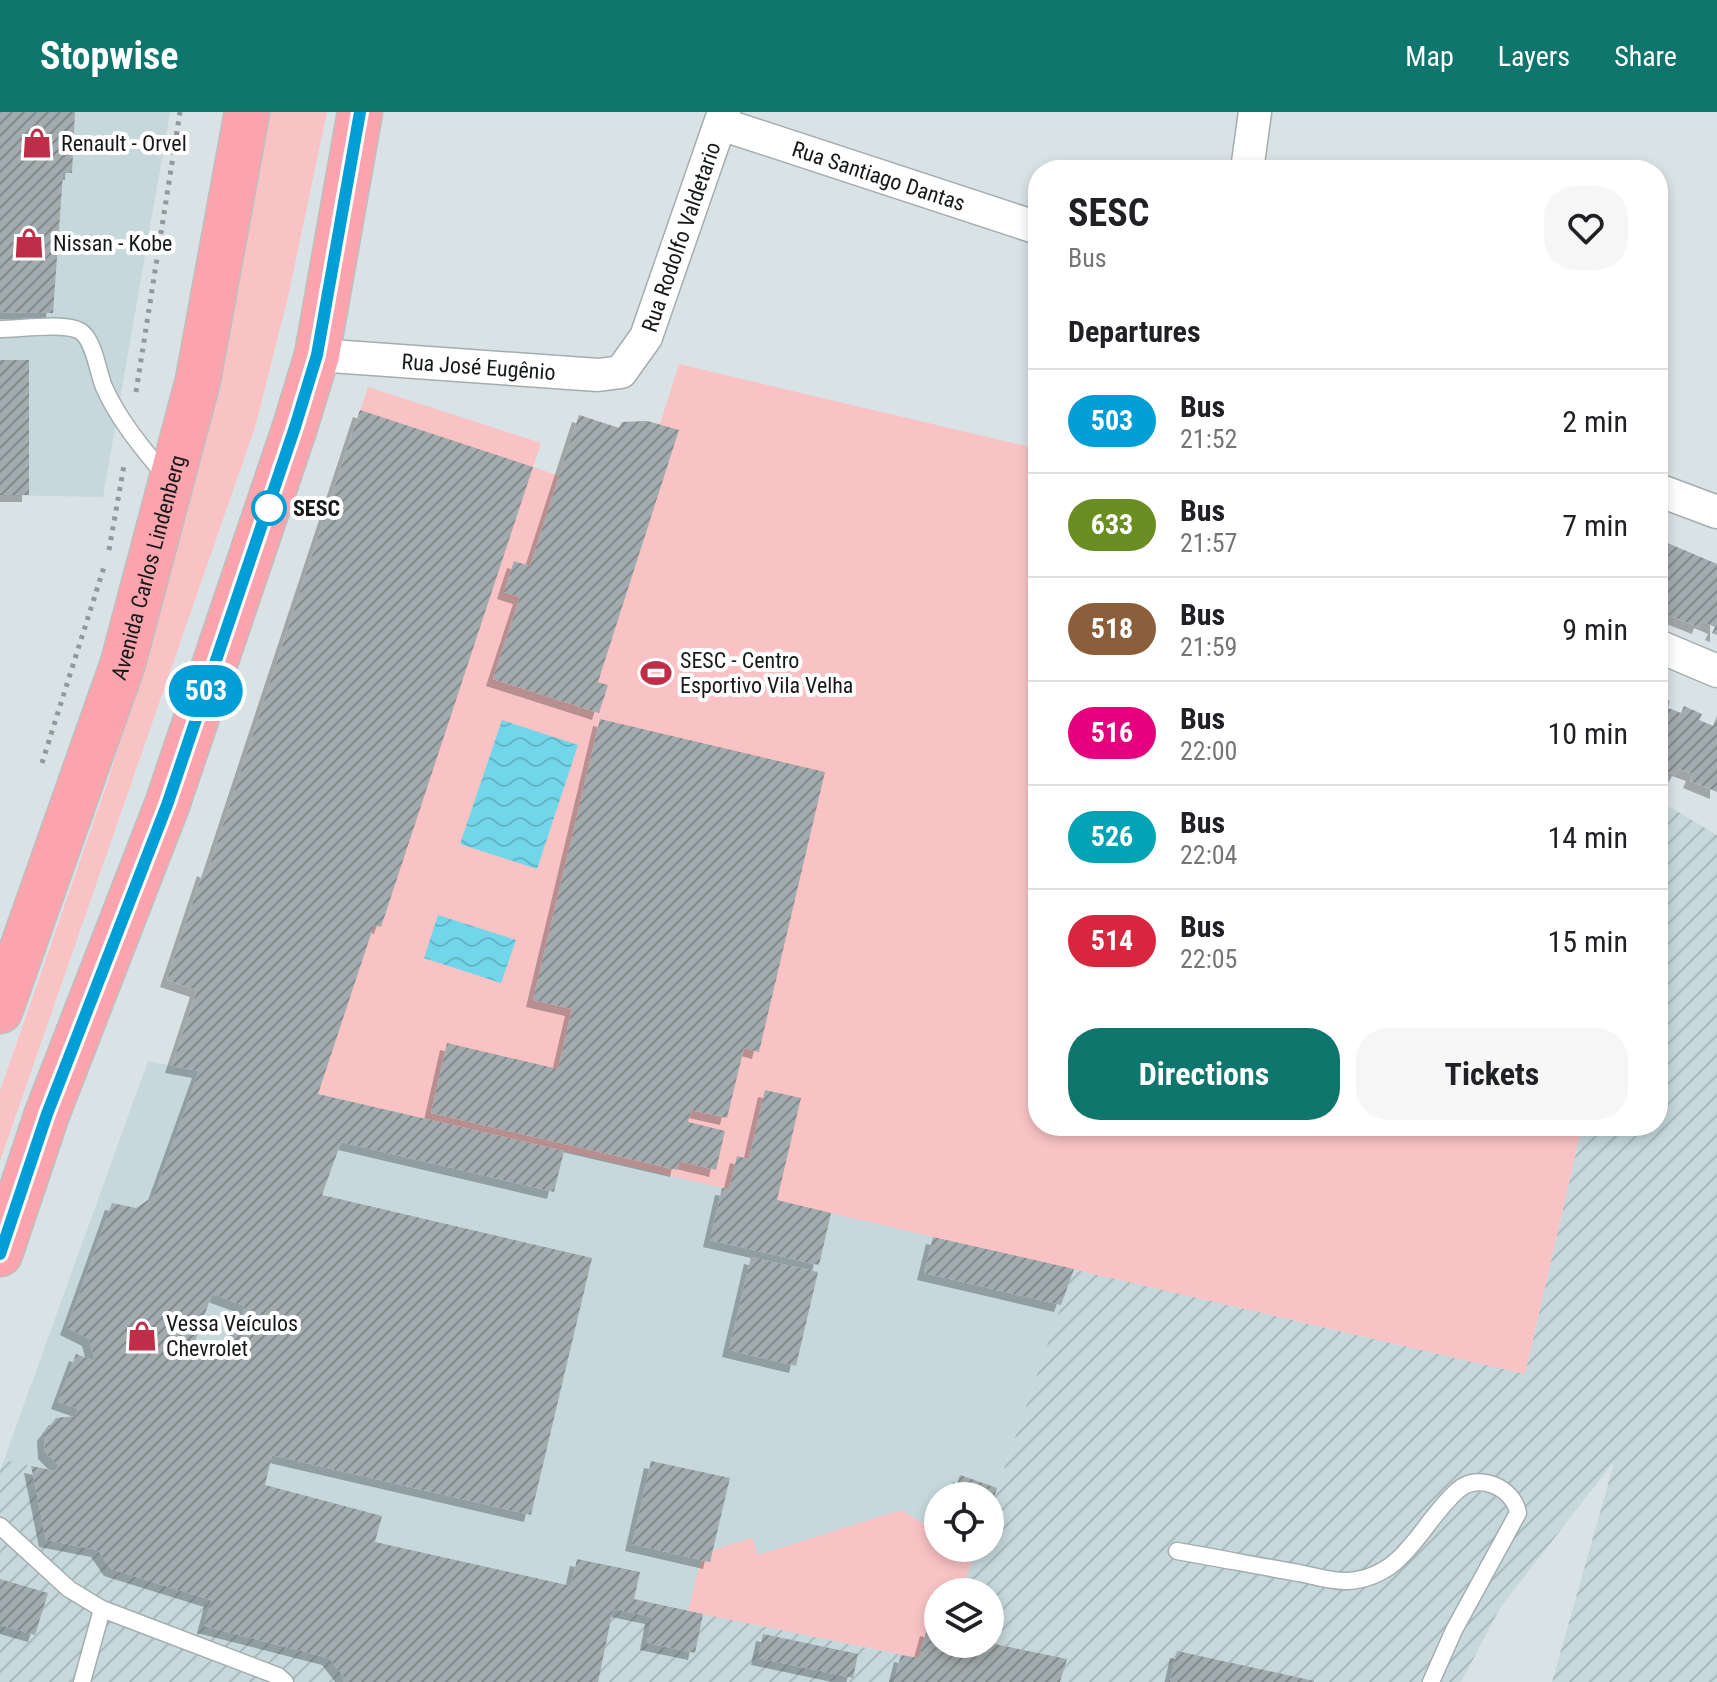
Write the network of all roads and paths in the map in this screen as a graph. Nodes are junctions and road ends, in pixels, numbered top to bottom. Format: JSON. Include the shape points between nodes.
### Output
{"nodes":[{"id":1,"x":180,"y":112,"type":"edge"},
{"id":2,"x":247,"y":112,"type":"edge"},
{"id":3,"x":360,"y":112,"type":"edge"},
{"id":4,"x":1255,"y":112,"type":"edge"},
{"id":5,"x":722,"y":118,"type":"edge"},
{"id":6,"x":1248,"y":160,"type":"edge"},
{"id":7,"x":1028,"y":225,"type":"edge"},
{"id":8,"x":0,"y":329,"type":"edge"},
{"id":9,"x":317,"y":355,"type":"junction"},
{"id":10,"x":633,"y":357,"type":"joint"},
{"id":11,"x":130,"y":433,"type":"junction"},
{"id":12,"x":170,"y":483,"type":"junction"},
{"id":13,"x":1668,"y":494,"type":"edge"},
{"id":14,"x":1717,"y":512,"type":"edge"},
{"id":15,"x":1668,"y":650,"type":"edge"},
{"id":16,"x":1717,"y":671,"type":"edge"},
{"id":17,"x":40,"y":768,"type":"dead end"},
{"id":18,"x":0,"y":1011,"type":"edge"},
{"id":19,"x":0,"y":1254,"type":"edge"},
{"id":20,"x":0,"y":1526,"type":"edge"},
{"id":21,"x":1177,"y":1551,"type":"dead end"},
{"id":22,"x":102,"y":1609,"type":"junction"},
{"id":23,"x":82,"y":1682,"type":"edge"},
{"id":24,"x":285,"y":1682,"type":"edge"},
{"id":25,"x":1431,"y":1682,"type":"edge"}],
"edges":[{"from":1,"to":11,"type":"path","name":"Avenida Carlos Lindenberg"},
{"from":2,"to":12,"type":"main road","name":"Avenida Carlos Lindenberg","via":[[198,380]]},
{"from":3,"to":9,"type":"main road"},
{"from":4,"to":6,"type":"street"},
{"from":5,"to":7,"type":"street","name":"Rua Santiago Dantas"},
{"from":5,"to":10,"type":"street","name":"Rua Rodolfo Valdetario","via":[[646,337]]},
{"from":8,"to":11,"type":"lane","via":[[80,331]]},
{"from":9,"to":10,"type":"street","name":"Rua José Eugênio","via":[[598,375],[621,372]]},
{"from":9,"to":19,"type":"main road","via":[[167,805],[47,1114]]},
{"from":11,"to":12,"type":"lane"},
{"from":11,"to":17,"type":"path","name":"Avenida Carlos Lindenberg","via":[[108,555]]},
{"from":12,"to":18,"type":"main road","name":"Avenida Carlos Lindenberg","via":[[123,663]]},
{"from":13,"to":14,"type":"street"},
{"from":15,"to":16,"type":"street"},
{"from":20,"to":22,"type":"lane","via":[[69,1589]]},
{"from":21,"to":25,"type":"lane","via":[[1346,1581],[1382,1574],[1416,1544],[1458,1489],[1475,1483],[1501,1487],[1516,1500],[1518,1513]]},
{"from":22,"to":23,"type":"lane"},
{"from":22,"to":24,"type":"lane"}]}
